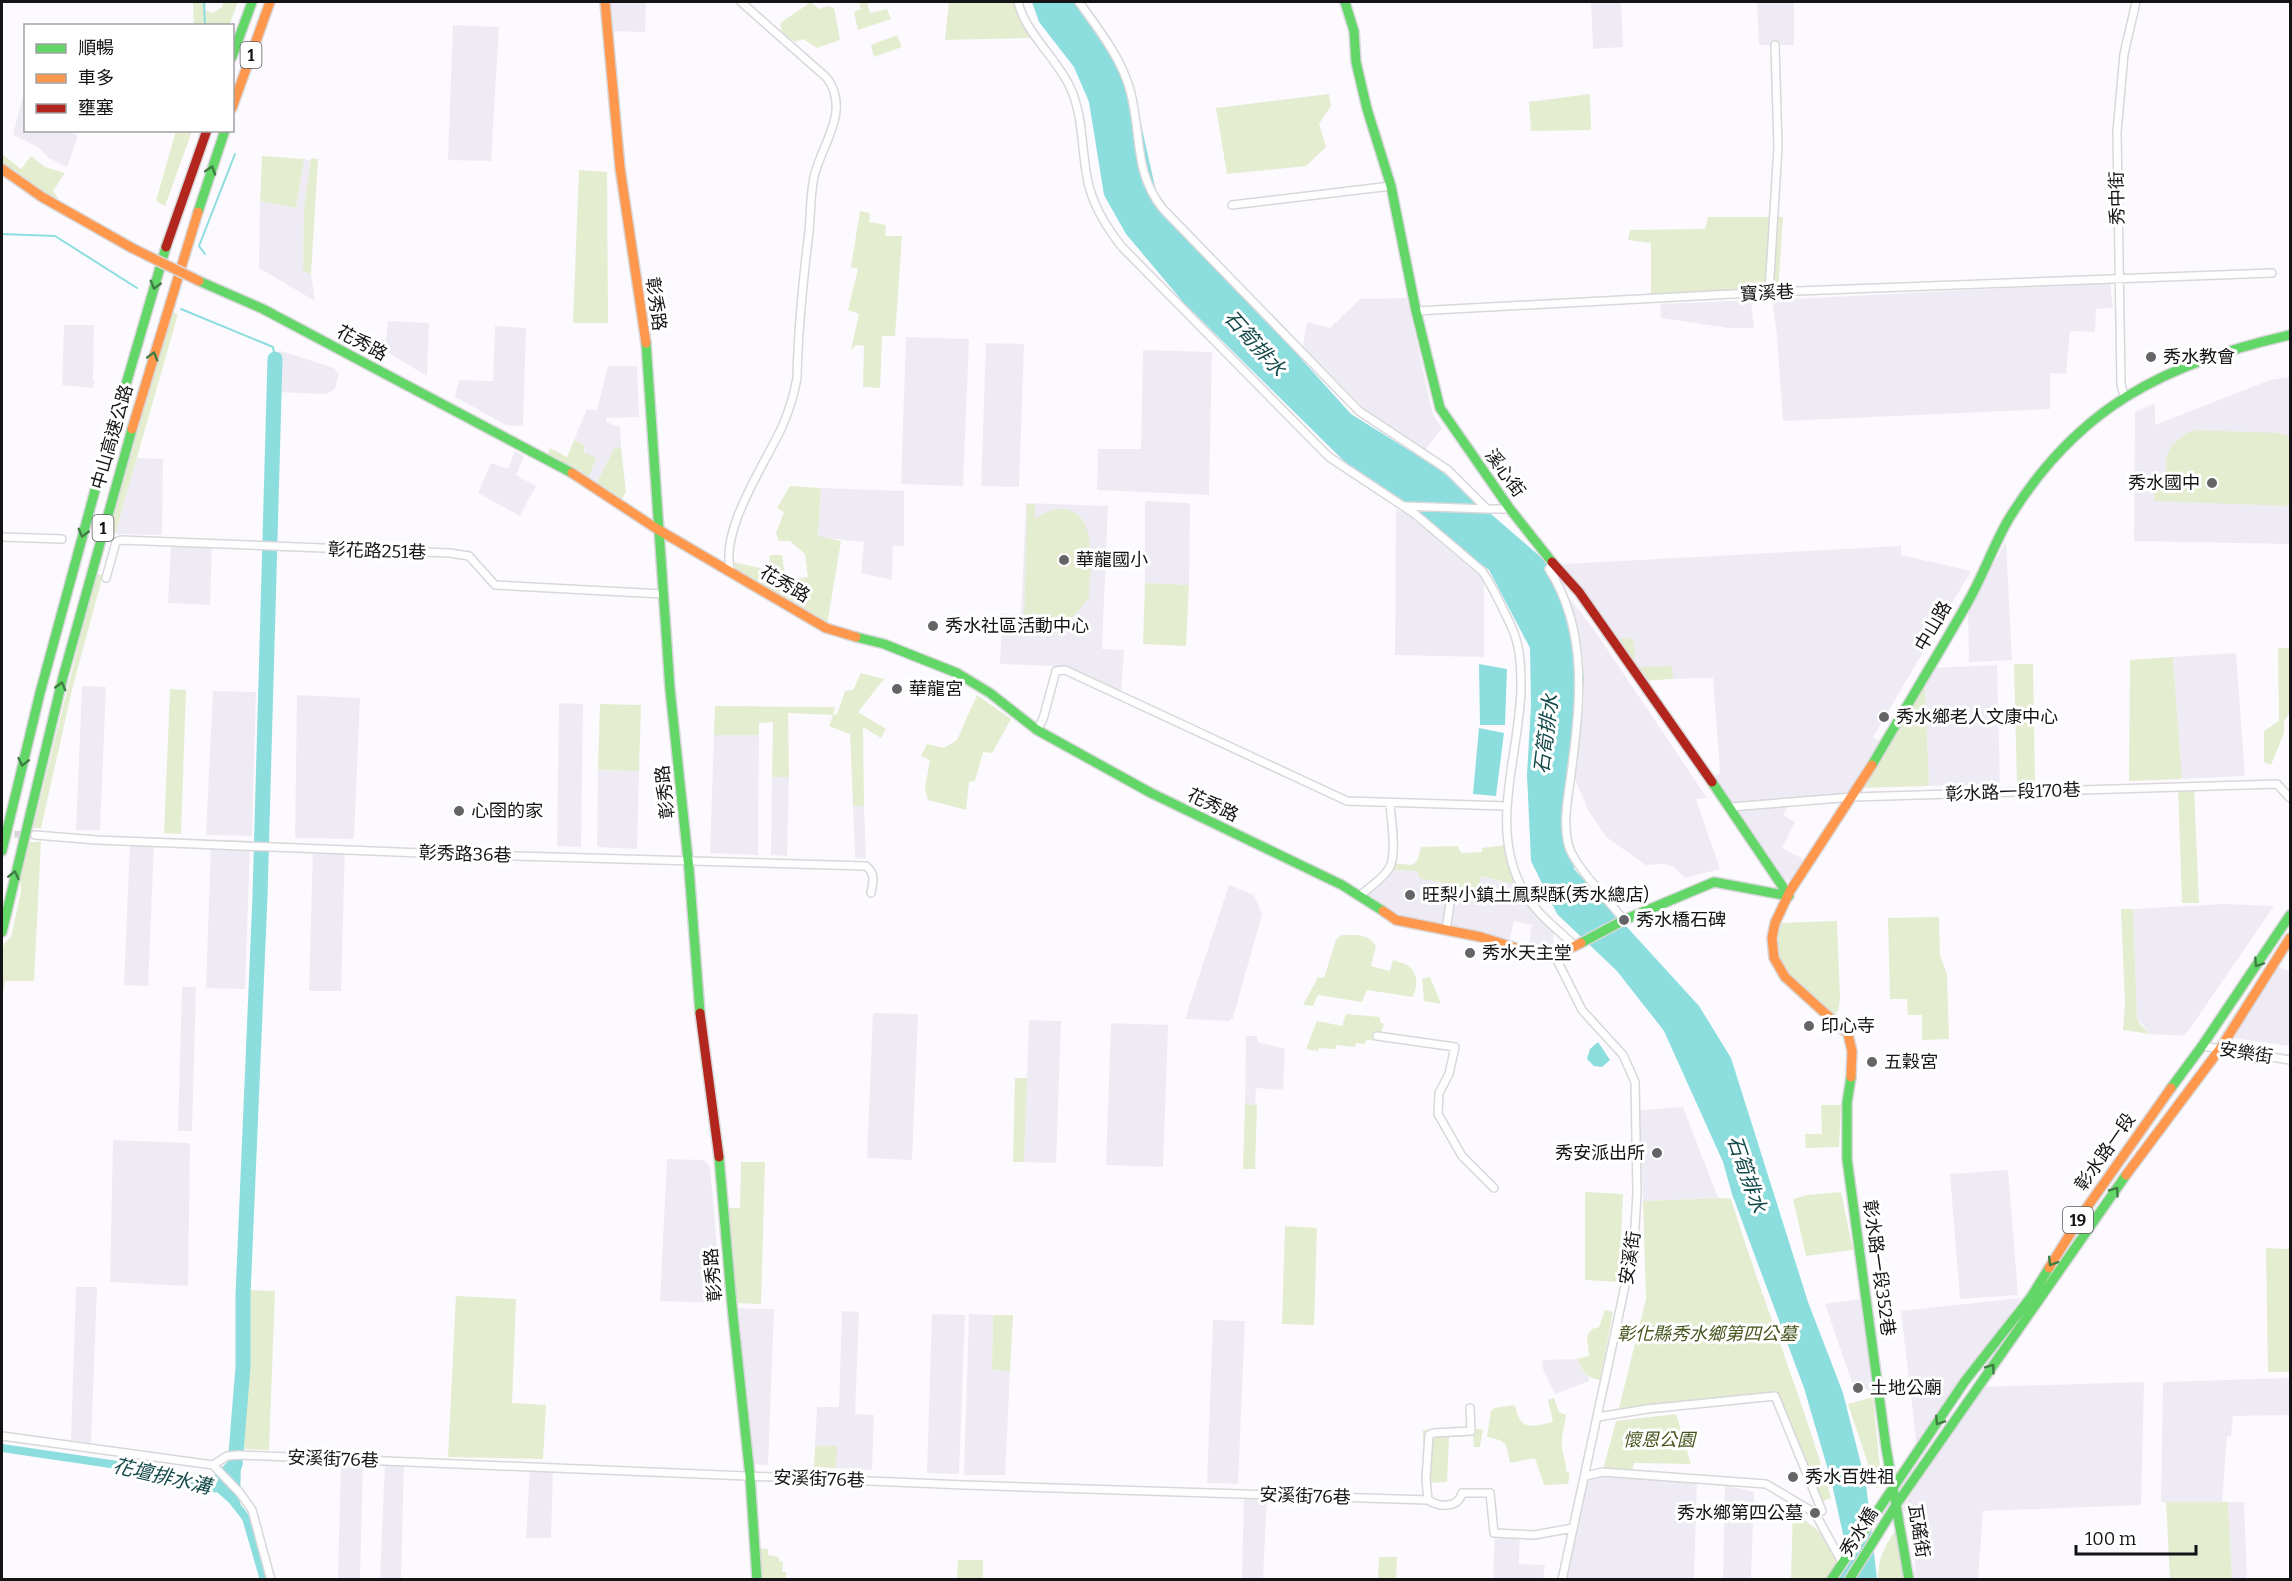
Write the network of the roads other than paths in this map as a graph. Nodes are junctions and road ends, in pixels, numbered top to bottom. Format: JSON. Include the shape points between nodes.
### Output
{"nodes":[{"id":1,"x":252,"y":2,"type":"edge"},
{"id":2,"x":270,"y":2,"type":"edge"},
{"id":3,"x":605,"y":2,"type":"edge"},
{"id":4,"x":741,"y":2,"type":"edge"},
{"id":5,"x":1018,"y":2,"type":"edge"},
{"id":6,"x":1079,"y":2,"type":"edge"},
{"id":7,"x":1345,"y":2,"type":"edge"},
{"id":8,"x":2136,"y":2,"type":"edge"},
{"id":9,"x":1775,"y":45,"type":"dead end"},
{"id":10,"x":234,"y":52,"type":"edge"},
{"id":11,"x":234,"y":102,"type":"edge"},
{"id":12,"x":206,"y":132,"type":"edge"},
{"id":13,"x":224,"y":132,"type":"edge"},
{"id":14,"x":2,"y":169,"type":"edge"},
{"id":15,"x":1391,"y":186,"type":"junction"},
{"id":16,"x":1232,"y":205,"type":"dead end"},
{"id":17,"x":2272,"y":273,"type":"dead end"},
{"id":18,"x":2118,"y":279,"type":"junction"},
{"id":19,"x":1769,"y":292,"type":"junction"},
{"id":20,"x":1416,"y":311,"type":"junction"},
{"id":21,"x":2290,"y":335,"type":"edge"},
{"id":22,"x":2124,"y":396,"type":"junction"},
{"id":23,"x":1404,"y":506,"type":"junction"},
{"id":24,"x":1487,"y":508,"type":"junction"},
{"id":25,"x":1510,"y":509,"type":"junction"},
{"id":26,"x":657,"y":529,"type":"junction"},
{"id":27,"x":2,"y":537,"type":"edge"},
{"id":28,"x":62,"y":539,"type":"dead end"},
{"id":29,"x":1553,"y":564,"type":"junction"},
{"id":30,"x":731,"y":573,"type":"junction"},
{"id":31,"x":106,"y":579,"type":"dead end"},
{"id":32,"x":662,"y":594,"type":"junction"},
{"id":33,"x":1037,"y":730,"type":"junction"},
{"id":34,"x":1852,"y":797,"type":"junction"},
{"id":35,"x":2290,"y":798,"type":"edge"},
{"id":36,"x":1390,"y":804,"type":"junction"},
{"id":37,"x":1506,"y":806,"type":"junction"},
{"id":38,"x":1730,"y":807,"type":"junction"},
{"id":39,"x":35,"y":835,"type":"tunnel mouth"},
{"id":40,"x":2,"y":851,"type":"edge"},
{"id":41,"x":688,"y":861,"type":"junction"},
{"id":42,"x":871,"y":893,"type":"dead end"},
{"id":43,"x":1359,"y":896,"type":"junction"},
{"id":44,"x":1789,"y":896,"type":"junction"},
{"id":45,"x":1451,"y":897,"type":"dead end"},
{"id":46,"x":2290,"y":915,"type":"edge"},
{"id":47,"x":1624,"y":920,"type":"junction"},
{"id":48,"x":1446,"y":930,"type":"junction"},
{"id":49,"x":2,"y":932,"type":"edge"},
{"id":50,"x":2290,"y":938,"type":"edge"},
{"id":51,"x":1574,"y":945,"type":"junction"},
{"id":52,"x":1555,"y":956,"type":"junction"},
{"id":53,"x":1377,"y":1036,"type":"dead end"},
{"id":54,"x":2202,"y":1046,"type":"junction"},
{"id":55,"x":2220,"y":1049,"type":"junction"},
{"id":56,"x":1852,"y":1051,"type":"joint"},
{"id":57,"x":2290,"y":1060,"type":"edge"},
{"id":58,"x":1494,"y":1188,"type":"dead end"},
{"id":59,"x":1470,"y":1408,"type":"dead end"},
{"id":60,"x":1598,"y":1417,"type":"junction"},
{"id":61,"x":2,"y":1436,"type":"edge"},
{"id":62,"x":213,"y":1465,"type":"junction"},
{"id":63,"x":750,"y":1476,"type":"junction"},
{"id":64,"x":1586,"y":1476,"type":"junction"},
{"id":65,"x":1893,"y":1489,"type":"junction"},
{"id":66,"x":1428,"y":1500,"type":"junction"},
{"id":67,"x":1898,"y":1502,"type":"junction"},
{"id":68,"x":1815,"y":1513,"type":"junction"},
{"id":69,"x":1868,"y":1527,"type":"joint"},
{"id":70,"x":1573,"y":1528,"type":"junction"},
{"id":71,"x":1843,"y":1564,"type":"junction"},
{"id":72,"x":271,"y":1580,"type":"edge"},
{"id":73,"x":757,"y":1580,"type":"edge"},
{"id":74,"x":1562,"y":1580,"type":"edge"},
{"id":75,"x":1832,"y":1580,"type":"edge"},
{"id":76,"x":1849,"y":1580,"type":"edge"},
{"id":77,"x":1909,"y":1580,"type":"edge"}],
"edges":[{"from":1,"to":10,"type":"main road","number":"1"},
{"from":2,"to":11,"type":"main road","number":"1"},
{"from":3,"to":26,"type":"main road","name":"彰秀路","via":[[620,168],[645,334]]},
{"from":4,"to":30,"type":"street","via":[[827,78],[837,107],[815,174],[795,390],[783,426],[744,503],[729,549]]},
{"from":5,"to":23,"type":"street","via":[[1025,20],[1073,94],[1088,184],[1096,207],[1115,238],[1329,457]]},
{"from":6,"to":24,"type":"street","via":[[1117,58],[1126,79],[1142,170],[1157,202],[1359,411],[1448,470]]},
{"from":7,"to":15,"type":"main road","name":"溪心街","via":[[1367,109]]},
{"from":8,"to":18,"type":"street","name":"秀中街","via":[[2124,54],[2116,132]]},
{"from":9,"to":19,"type":"street","via":[[1778,147]]},
{"from":12,"to":40,"type":"main road","name":"中山高速公路","number":"1","one_way":true,"via":[[163,257],[94,494]]},
{"from":49,"to":13,"type":"main road","name":"中山高速公路","number":"1","one_way":true,"via":[[99,540],[180,264]]},
{"from":14,"to":26,"type":"main road","name":"花秀路","bridge":true,"via":[[42,197],[132,248],[263,309],[523,446]]},
{"from":15,"to":16,"type":"street"},
{"from":15,"to":20,"type":"main road","name":"溪心街"},
{"from":17,"to":18,"type":"street","name":"寶溪巷"},
{"from":18,"to":19,"type":"street","name":"寶溪巷"},
{"from":18,"to":22,"type":"street","name":"秀中街"},
{"from":19,"to":20,"type":"street","name":"寶溪巷"},
{"from":20,"to":25,"type":"main road","name":"溪心街","via":[[1440,408]]},
{"from":21,"to":22,"type":"main road","name":"中山路","via":[[2187,365]]},
{"from":22,"to":34,"type":"main road","name":"中山路","via":[[2078,433],[2042,474],[2000,534],[1982,577]]},
{"from":23,"to":24,"type":"street"},
{"from":23,"to":37,"type":"street","via":[[1482,571],[1516,636],[1520,713]]},
{"from":24,"to":25,"type":"street"},
{"from":25,"to":29,"type":"main road","name":"溪心街"},
{"from":26,"to":30,"type":"main road","name":"花秀路"},
{"from":26,"to":32,"type":"main road","name":"彰秀路"},
{"from":27,"to":28,"type":"street"},
{"from":29,"to":38,"type":"main road","name":"溪心街","via":[[1580,592]]},
{"from":29,"to":47,"type":"street","via":[[1549,569],[1570,617],[1580,684],[1566,815],[1568,841],[1576,862]]},
{"from":30,"to":33,"type":"main road","name":"花秀路","via":[[834,631],[884,644],[957,673]]},
{"from":31,"to":32,"type":"street","name":"彰花路251巷","via":[[116,542],[121,540],[450,553],[469,556],[495,585]]},
{"from":32,"to":41,"type":"main road","name":"彰秀路"},
{"from":33,"to":36,"type":"street","via":[[1056,671],[1065,670],[1341,799]]},
{"from":33,"to":43,"type":"main road","name":"花秀路","via":[[1151,794],[1294,860]]},
{"from":34,"to":35,"type":"street","name":"彰水路一段170巷","via":[[2277,784]]},
{"from":34,"to":38,"type":"street","name":"彰水路一段170巷"},
{"from":34,"to":44,"type":"main road","name":"中山路"},
{"from":36,"to":37,"type":"street"},
{"from":36,"to":43,"type":"street","via":[[1392,863]]},
{"from":37,"to":51,"type":"street","via":[[1509,850],[1522,889]]},
{"from":38,"to":44,"type":"main road","name":"溪心街"},
{"from":39,"to":41,"type":"street","name":"彰秀路36巷"},
{"from":41,"to":42,"type":"street","name":"彰秀路36巷","via":[[866,866],[873,876]]},
{"from":41,"to":63,"type":"main road","name":"彰秀路","via":[[699,1004],[720,1161]]},
{"from":43,"to":48,"type":"main road","name":"花秀路","via":[[1400,922]]},
{"from":44,"to":47,"type":"main road","via":[[1714,882]]},
{"from":44,"to":56,"type":"main road","name":"中山路","via":[[1771,936],[1772,957],[1785,978],[1848,1034]]},
{"from":45,"to":48,"type":"street"},
{"from":46,"to":54,"type":"main road","name":"彰水路一段","number":"19","one_way":true},
{"from":47,"to":51,"type":"main road"},
{"from":48,"to":52,"type":"main road","name":"花秀路","via":[[1544,957]]},
{"from":50,"to":55,"type":"main road","name":"彰水路一段","number":"19"},
{"from":51,"to":52,"type":"main road"},
{"from":52,"to":60,"type":"street","name":"安溪街","via":[[1582,1010],[1623,1054],[1635,1082],[1634,1244]]},
{"from":53,"to":58,"type":"street","via":[[1455,1047],[1449,1074],[1439,1093],[1438,1114],[1462,1156]]},
{"from":54,"to":55,"type":"street","name":"安樂街"},
{"from":54,"to":65,"type":"main road","name":"彰水路一段","number":"19","one_way":true,"via":[[2134,1138],[2031,1297],[1965,1381]]},
{"from":55,"to":57,"type":"street","name":"安樂街"},
{"from":67,"to":55,"type":"main road","name":"彰水路一段","number":"19","one_way":true,"via":[[2158,1130]]},
{"from":56,"to":65,"type":"main road","name":"彰水路一段352巷","via":[[1847,1159]]},
{"from":59,"to":66,"type":"street","via":[[1471,1431],[1429,1436]]},
{"from":60,"to":64,"type":"street","name":"安溪街"},
{"from":60,"to":68,"type":"street","via":[[1775,1396],[1822,1511]]},
{"from":61,"to":62,"type":"street"},
{"from":62,"to":63,"type":"street","name":"安溪街76巷","via":[[227,1456],[239,1455]]},
{"from":62,"to":72,"type":"street","via":[[252,1510]]},
{"from":63,"to":66,"type":"street","name":"安溪街76巷"},
{"from":63,"to":73,"type":"main road","name":"彰秀路"},
{"from":64,"to":68,"type":"street","via":[[1602,1472],[1766,1484]]},
{"from":64,"to":70,"type":"street","name":"安溪街"},
{"from":65,"to":67,"type":"main road","name":"瓦磘街"},
{"from":65,"to":69,"type":"main road","name":"彰水路一段","number":"19"},
{"from":66,"to":70,"type":"street","name":"安溪街76巷","via":[[1449,1505],[1459,1501],[1462,1493],[1490,1493],[1494,1533],[1499,1534],[1534,1535]]},
{"from":67,"to":76,"type":"main road","name":"秀水橋","number":"19"},
{"from":67,"to":77,"type":"main road","name":"瓦磘街"},
{"from":68,"to":71,"type":"street"},
{"from":69,"to":71,"type":"main road","name":"秀水橋","number":"19"},
{"from":70,"to":74,"type":"street","name":"安溪街"},
{"from":71,"to":75,"type":"main road","name":"秀水橋","number":"19"}]}
